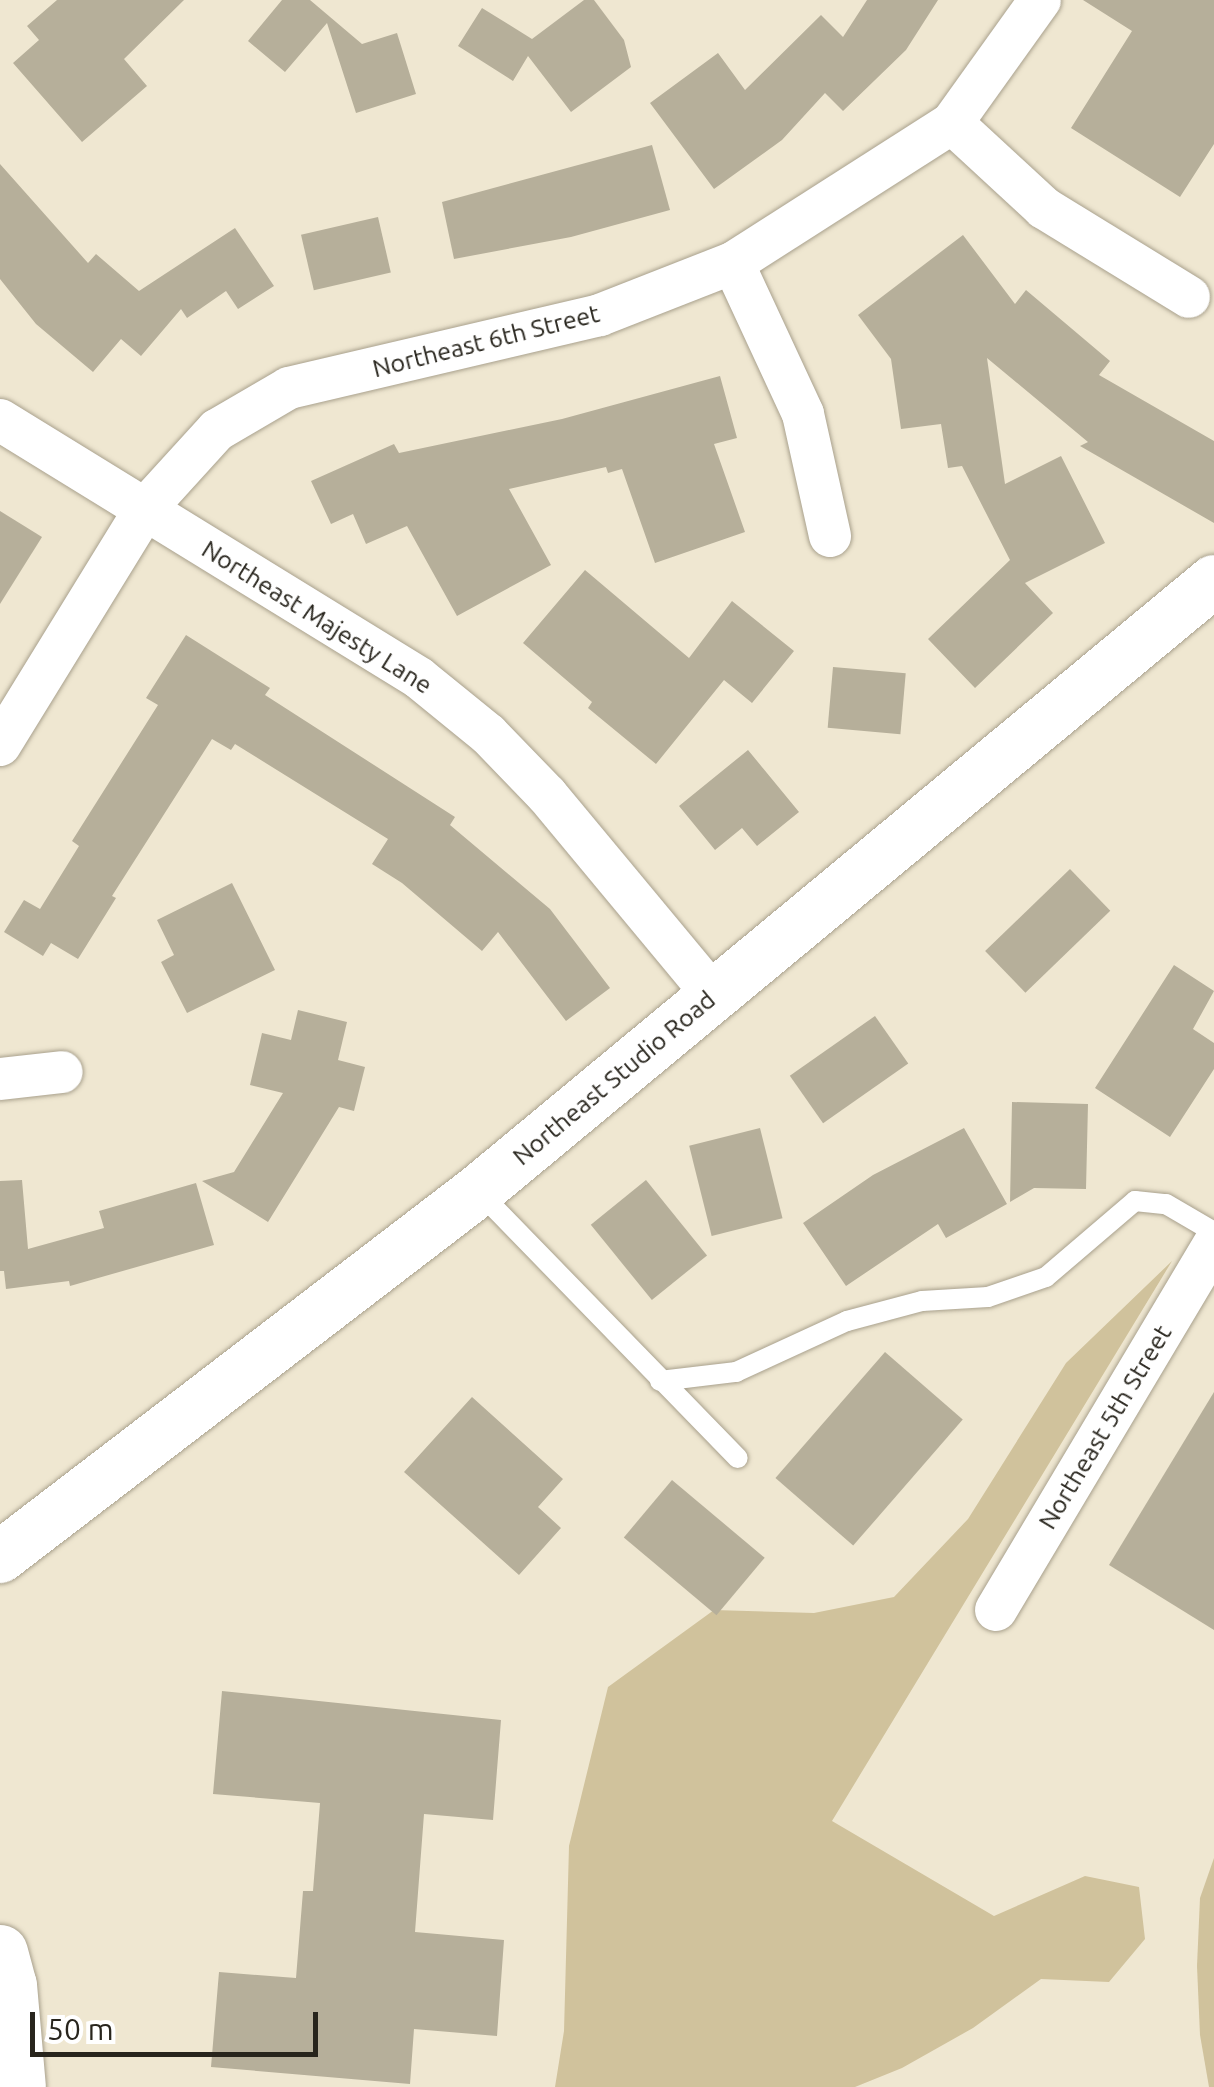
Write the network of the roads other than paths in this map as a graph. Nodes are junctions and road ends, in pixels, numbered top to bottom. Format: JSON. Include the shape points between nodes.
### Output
{"nodes":[{"id":1,"x":1040,"y":0,"type":"edge"},
{"id":2,"x":952,"y":124,"type":"junction"},
{"id":3,"x":733,"y":263,"type":"junction"},
{"id":4,"x":1190,"y":296,"type":"dead end"},
{"id":5,"x":0,"y":420,"type":"edge"},
{"id":6,"x":145,"y":509,"type":"junction"},
{"id":7,"x":830,"y":536,"type":"dead end"},
{"id":8,"x":1214,"y":580,"type":"edge"},
{"id":9,"x":0,"y":745,"type":"edge"},
{"id":10,"x":713,"y":995,"type":"junction"},
{"id":11,"x":62,"y":1072,"type":"dead end"},
{"id":12,"x":0,"y":1079,"type":"edge"},
{"id":13,"x":478,"y":1190,"type":"junction"},
{"id":14,"x":1214,"y":1232,"type":"edge"},
{"id":15,"x":1214,"y":1244,"type":"edge"},
{"id":16,"x":660,"y":1381,"type":"junction"},
{"id":17,"x":738,"y":1458,"type":"dead end"},
{"id":18,"x":0,"y":1557,"type":"edge"},
{"id":19,"x":996,"y":1610,"type":"dead end"},
{"id":20,"x":0,"y":1952,"type":"edge"},
{"id":21,"x":18,"y":2087,"type":"edge"}],
"edges":[{"from":1,"to":2,"type":"street","name":"Northeast 6th Street"},
{"from":2,"to":3,"type":"street","name":"Northeast 6th Street"},
{"from":2,"to":4,"type":"street","via":[[1044,208]]},
{"from":3,"to":6,"type":"street","name":"Northeast 6th Street","via":[[600,315],[289,388],[216,430]]},
{"from":3,"to":7,"type":"street","via":[[803,414]]},
{"from":5,"to":6,"type":"street","name":"Northeast Majesty Lane"},
{"from":6,"to":9,"type":"street","name":"Northeast 6th Street"},
{"from":6,"to":10,"type":"street","name":"Northeast Majesty Lane","via":[[418,678],[488,734]]},
{"from":8,"to":10,"type":"street","name":"Northeast Studio Road"},
{"from":10,"to":13,"type":"street","name":"Northeast Studio Road"},
{"from":11,"to":12,"type":"street"},
{"from":13,"to":16,"type":"lane"},
{"from":13,"to":18,"type":"street","name":"Northeast Studio Road"},
{"from":14,"to":16,"type":"lane","via":[[1166,1204],[1135,1201],[1046,1276],[988,1297],[922,1301],[847,1321],[736,1372]]},
{"from":15,"to":19,"type":"street","name":"Northeast 5th Street"},
{"from":16,"to":17,"type":"lane"},
{"from":20,"to":21,"type":"main road"}]}
